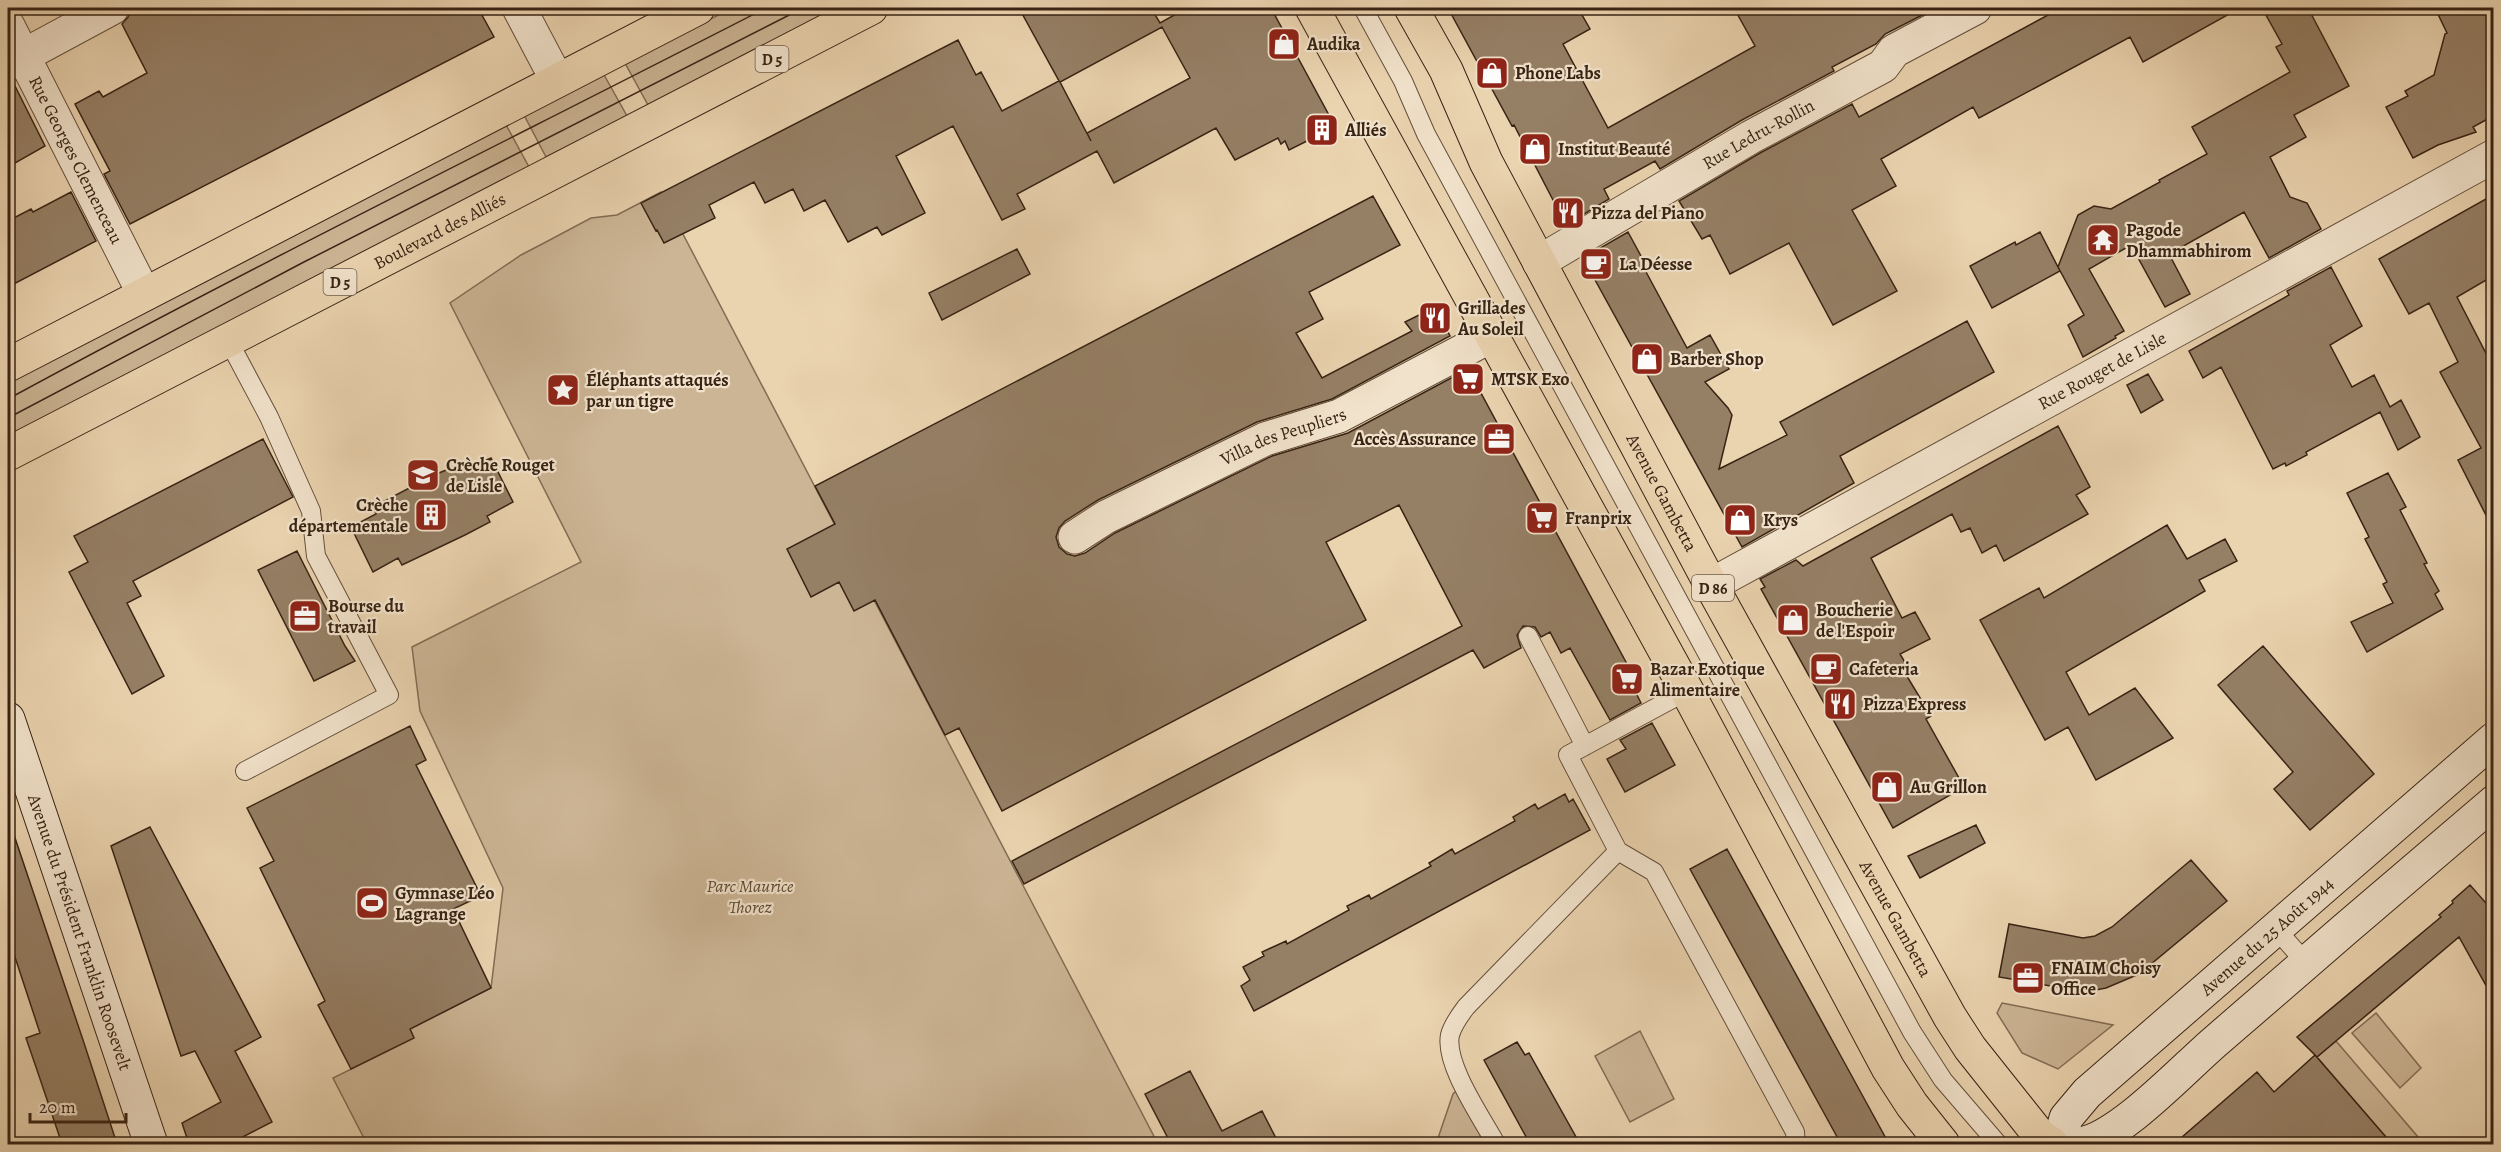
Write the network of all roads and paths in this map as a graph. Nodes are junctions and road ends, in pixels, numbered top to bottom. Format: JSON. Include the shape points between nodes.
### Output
{"nodes":[{"id":1,"x":112,"y":8,"type":"edge"},
{"id":2,"x":519,"y":8,"type":"edge"},
{"id":3,"x":698,"y":8,"type":"edge"},
{"id":4,"x":871,"y":8,"type":"edge"},
{"id":5,"x":1312,"y":8,"type":"edge"},
{"id":6,"x":1363,"y":8,"type":"edge"},
{"id":7,"x":1411,"y":8,"type":"edge"},
{"id":8,"x":1975,"y":8,"type":"edge"},
{"id":9,"x":8,"y":26,"type":"edge"},
{"id":10,"x":15,"y":60,"type":"edge"},
{"id":11,"x":556,"y":80,"type":"junction"},
{"id":12,"x":2493,"y":156,"type":"edge"},
{"id":13,"x":1539,"y":262,"type":"junction"},
{"id":14,"x":144,"y":294,"type":"junction"},
{"id":15,"x":1491,"y":336,"type":"junction"},
{"id":16,"x":228,"y":340,"type":"junction"},
{"id":17,"x":8,"y":364,"type":"edge"},
{"id":18,"x":8,"y":454,"type":"edge"},
{"id":19,"x":1075,"y":537,"type":"dead end"},
{"id":20,"x":1711,"y":585,"type":"junction"},
{"id":21,"x":1528,"y":636,"type":"dead end"},
{"id":22,"x":1687,"y":691,"type":"junction"},
{"id":23,"x":8,"y":719,"type":"edge"},
{"id":24,"x":2493,"y":739,"type":"edge"},
{"id":25,"x":1585,"y":746,"type":"junction"},
{"id":26,"x":245,"y":771,"type":"dead end"},
{"id":27,"x":2493,"y":802,"type":"edge"},
{"id":28,"x":1618,"y":851,"type":"junction"},
{"id":29,"x":2276,"y":929,"type":"junction"},
{"id":30,"x":2306,"y":963,"type":"junction"},
{"id":31,"x":152,"y":1144,"type":"edge"},
{"id":32,"x":1496,"y":1144,"type":"edge"},
{"id":33,"x":1796,"y":1144,"type":"edge"},
{"id":34,"x":1943,"y":1144,"type":"edge"},
{"id":35,"x":1998,"y":1144,"type":"edge"},
{"id":36,"x":2052,"y":1144,"type":"edge"},
{"id":37,"x":2059,"y":1144,"type":"edge"},
{"id":38,"x":2081,"y":1144,"type":"edge"}],
"edges":[{"from":1,"to":10,"type":"street"},
{"from":2,"to":11,"type":"street"},
{"from":3,"to":11,"type":"main road"},
{"from":4,"to":16,"type":"main road","name":"Boulevard des Alliés","number":"D 5"},
{"from":5,"to":15,"type":"main road"},
{"from":6,"to":35,"type":"lane","name":"Avenue Gambetta","via":[[1437,155],[1912,1032],[1942,1080]]},
{"from":7,"to":13,"type":"main road","name":"Avenue Gambetta","number":"D 86","via":[[1446,70],[1486,162]]},
{"from":8,"to":13,"type":"street","name":"Rue Ledru-Rollin","via":[[1894,51],[1883,66],[1751,137]]},
{"from":9,"to":10,"type":"street","name":"Rue Georges Clemenceau"},
{"from":10,"to":14,"type":"street","name":"Rue Georges Clemenceau"},
{"from":11,"to":14,"type":"main road"},
{"from":12,"to":20,"type":"street","name":"Rue Rouget de Lisle"},
{"from":13,"to":20,"type":"main road","name":"Avenue Gambetta","number":"D 86"},
{"from":14,"to":17,"type":"main road"},
{"from":15,"to":19,"type":"street","name":"Villa des Peupliers","via":[[1339,416],[1266,439],[1106,517]]},
{"from":15,"to":22,"type":"main road"},
{"from":16,"to":18,"type":"main road","name":"Boulevard des Alliés","number":"D 5"},
{"from":16,"to":26,"type":"lane","via":[[311,511],[316,556],[389,695]]},
{"from":20,"to":36,"type":"main road","name":"Avenue Gambetta","number":"D 86","via":[[1959,1033],[2040,1136]]},
{"from":21,"to":25,"type":"lane"},
{"from":22,"to":25,"type":"lane"},
{"from":22,"to":34,"type":"main road","via":[[1888,1068]]},
{"from":23,"to":31,"type":"street","name":"Avenue du Président Franklin Roosevelt"},
{"from":24,"to":29,"type":"street","name":"Avenue du 25 Août 1944"},
{"from":25,"to":28,"type":"lane","via":[[1568,755]]},
{"from":27,"to":30,"type":"street"},
{"from":28,"to":32,"type":"lane","via":[[1466,1007],[1451,1033],[1452,1062]]},
{"from":28,"to":33,"type":"lane","via":[[1654,872],[1795,1132]]},
{"from":29,"to":30,"type":"lane"},
{"from":29,"to":37,"type":"street","name":"Avenue du 25 Août 1944","via":[[2087,1093],[2066,1118]]},
{"from":30,"to":38,"type":"street","via":[[2125,1123],[2094,1142]]}]}
